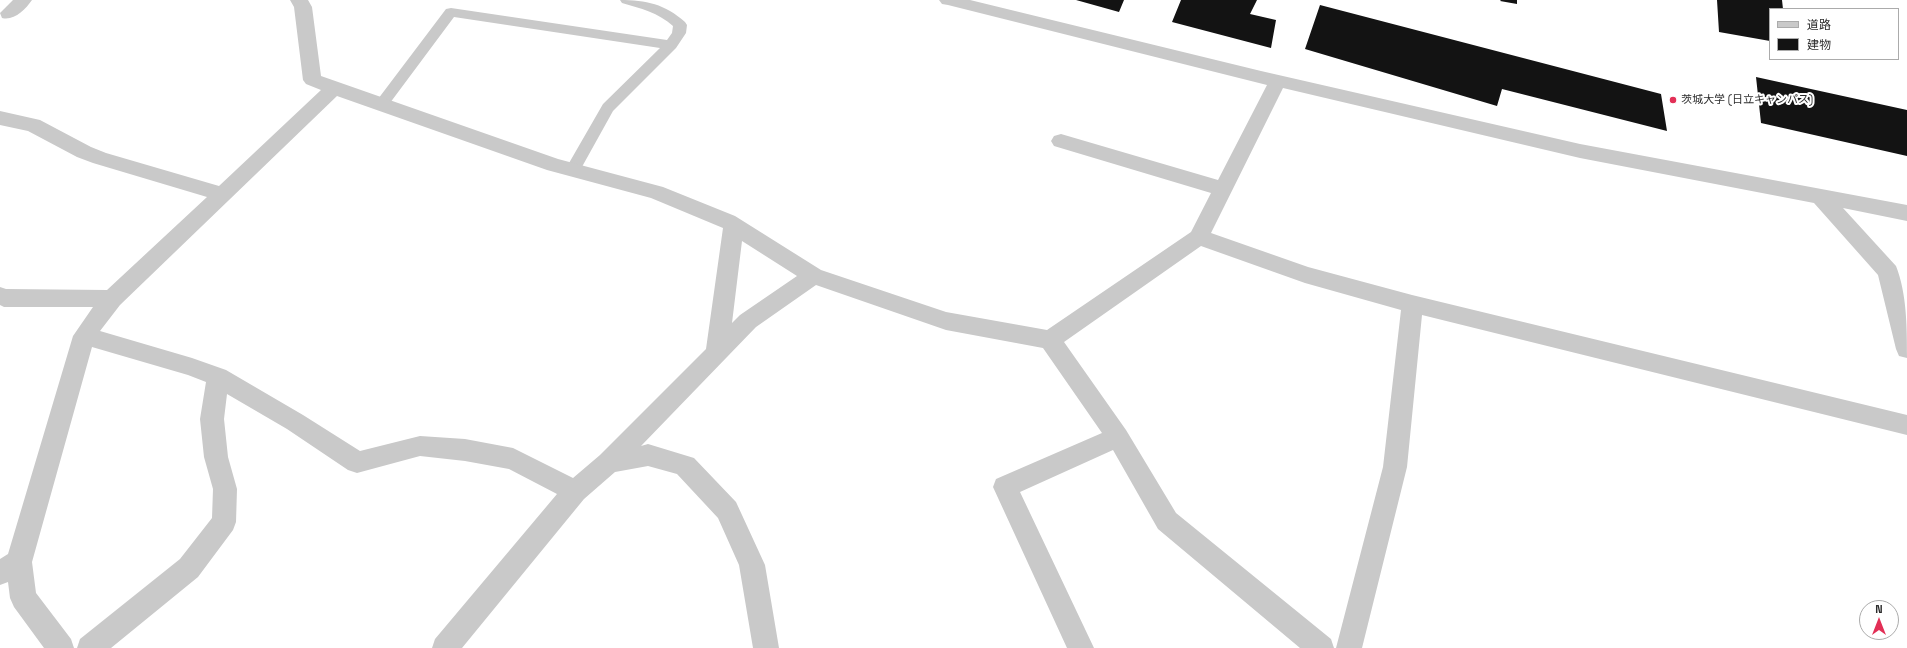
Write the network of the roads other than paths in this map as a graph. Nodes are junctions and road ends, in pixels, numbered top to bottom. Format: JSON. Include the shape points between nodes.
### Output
{"nodes":[{"id":1,"x":23,"y":0,"type":"edge"},
{"id":2,"x":298,"y":0,"type":"edge"},
{"id":3,"x":627,"y":0,"type":"edge"},
{"id":4,"x":948,"y":0,"type":"edge"},
{"id":5,"x":8,"y":14,"type":"dead end"},
{"id":6,"x":671,"y":45,"type":"junction"},
{"id":7,"x":1278,"y":81,"type":"junction"},
{"id":8,"x":335,"y":87,"type":"junction"},
{"id":9,"x":382,"y":103,"type":"junction"},
{"id":10,"x":0,"y":118,"type":"edge"},
{"id":11,"x":1061,"y":141,"type":"dead end"},
{"id":12,"x":573,"y":170,"type":"junction"},
{"id":13,"x":1224,"y":189,"type":"junction"},
{"id":14,"x":222,"y":194,"type":"junction"},
{"id":15,"x":1821,"y":197,"type":"junction"},
{"id":16,"x":1907,"y":213,"type":"edge"},
{"id":17,"x":734,"y":225,"type":"junction"},
{"id":18,"x":1199,"y":237,"type":"junction"},
{"id":19,"x":813,"y":276,"type":"junction"},
{"id":20,"x":0,"y":296,"type":"edge"},
{"id":21,"x":112,"y":299,"type":"junction"},
{"id":22,"x":1412,"y":304,"type":"junction"},
{"id":23,"x":84,"y":336,"type":"junction"},
{"id":24,"x":1050,"y":340,"type":"junction"},
{"id":25,"x":1907,"y":349,"type":"edge"},
{"id":26,"x":717,"y":352,"type":"junction"},
{"id":27,"x":218,"y":377,"type":"junction"},
{"id":28,"x":1907,"y":424,"type":"edge"},
{"id":29,"x":1118,"y":437,"type":"junction"},
{"id":30,"x":609,"y":463,"type":"junction"},
{"id":31,"x":575,"y":491,"type":"junction"},
{"id":32,"x":9,"y":568,"type":"edge"},
{"id":33,"x":60,"y":648,"type":"edge"},
{"id":34,"x":90,"y":648,"type":"edge"},
{"id":35,"x":445,"y":648,"type":"edge"},
{"id":36,"x":766,"y":648,"type":"edge"},
{"id":37,"x":1081,"y":648,"type":"edge"},
{"id":38,"x":1321,"y":648,"type":"edge"},
{"id":39,"x":1348,"y":648,"type":"edge"}],
"edges":[{"from":1,"to":5,"type":"street"},
{"from":2,"to":8,"type":"street","via":[[302,6],[312,80]]},
{"from":3,"to":6,"type":"lane","via":[[670,15],[680,25],[679,33]]},
{"from":4,"to":7,"type":"street"},
{"from":6,"to":9,"type":"lane","via":[[451,12]]},
{"from":6,"to":12,"type":"lane","via":[[608,108]]},
{"from":7,"to":13,"type":"street"},
{"from":7,"to":15,"type":"street","via":[[1580,151]]},
{"from":8,"to":9,"type":"street"},
{"from":8,"to":14,"type":"street"},
{"from":9,"to":12,"type":"street"},
{"from":10,"to":14,"type":"street","via":[[33,125],[100,158]]},
{"from":11,"to":13,"type":"street"},
{"from":12,"to":17,"type":"street","via":[[656,192]]},
{"from":13,"to":18,"type":"street"},
{"from":14,"to":21,"type":"street"},
{"from":15,"to":16,"type":"street"},
{"from":15,"to":25,"type":"street","via":[[1888,272]]},
{"from":17,"to":19,"type":"street"},
{"from":17,"to":26,"type":"street"},
{"from":18,"to":22,"type":"street","via":[[1305,275]]},
{"from":18,"to":24,"type":"street"},
{"from":19,"to":24,"type":"street","via":[[946,321]]},
{"from":19,"to":26,"type":"street","via":[[748,321]]},
{"from":20,"to":21,"type":"street"},
{"from":21,"to":23,"type":"street"},
{"from":22,"to":28,"type":"street"},
{"from":22,"to":39,"type":"street","via":[[1395,467]]},
{"from":23,"to":27,"type":"street"},
{"from":23,"to":32,"type":"street"},
{"from":24,"to":29,"type":"street"},
{"from":26,"to":30,"type":"street"},
{"from":27,"to":31,"type":"street","via":[[356,462],[420,446],[465,450],[513,459]]},
{"from":27,"to":34,"type":"street","via":[[212,420],[216,456],[225,490],[224,522],[189,568]]},
{"from":29,"to":37,"type":"street","via":[[1005,486]]},
{"from":29,"to":38,"type":"street","via":[[1167,521]]},
{"from":30,"to":31,"type":"street"},
{"from":30,"to":36,"type":"street","via":[[648,455],[685,466],[727,510],[752,565]]},
{"from":31,"to":35,"type":"street"},
{"from":32,"to":33,"type":"street","via":[[23,598]]}]}
